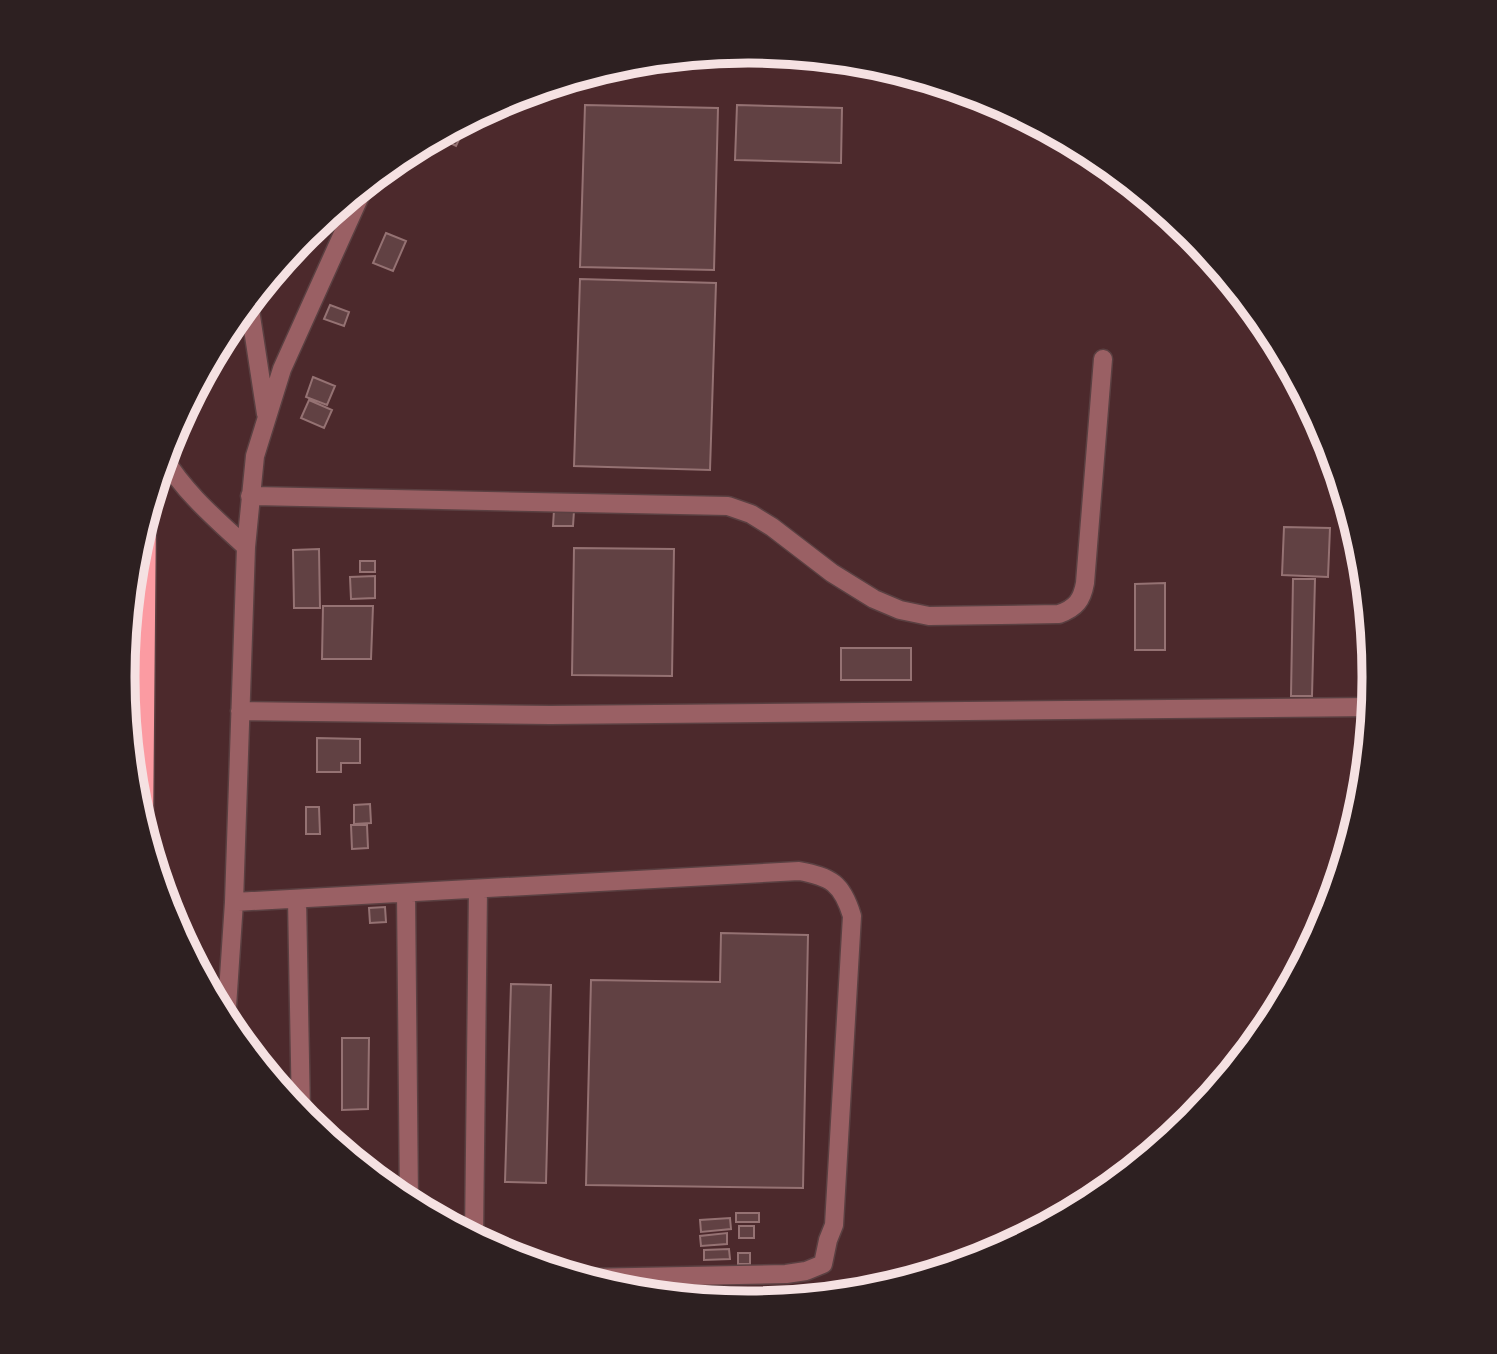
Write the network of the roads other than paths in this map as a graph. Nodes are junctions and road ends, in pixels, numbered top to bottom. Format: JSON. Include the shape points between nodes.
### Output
{"nodes":[{"id":1,"x":356,"y":206,"type":"edge"},
{"id":2,"x":251,"y":317,"type":"edge"},
{"id":3,"x":1102,"y":359,"type":"dead end"},
{"id":4,"x":266,"y":417,"type":"junction"},
{"id":5,"x":171,"y":469,"type":"edge"},
{"id":6,"x":250,"y":496,"type":"junction"},
{"id":7,"x":246,"y":547,"type":"junction"},
{"id":8,"x":147,"y":554,"type":"edge"},
{"id":9,"x":1361,"y":708,"type":"edge"},
{"id":10,"x":240,"y":711,"type":"junction"},
{"id":11,"x":144,"y":786,"type":"edge"},
{"id":12,"x":478,"y":889,"type":"junction"},
{"id":13,"x":406,"y":893,"type":"junction"},
{"id":14,"x":297,"y":899,"type":"junction"},
{"id":15,"x":233,"y":902,"type":"junction"},
{"id":16,"x":227,"y":1001,"type":"edge"},
{"id":17,"x":301,"y":1097,"type":"edge"},
{"id":18,"x":409,"y":1189,"type":"edge"},
{"id":19,"x":474,"y":1226,"type":"edge"},
{"id":20,"x":621,"y":1277,"type":"edge"}],
"edges":[{"from":1,"to":4,"type":"street","via":[[282,369]]},
{"from":2,"to":4,"type":"street"},
{"from":3,"to":6,"type":"street","via":[[1085,583],[1082,598],[1059,614],[929,616],[900,610],[832,573],[751,514],[728,506]]},
{"from":4,"to":6,"type":"street"},
{"from":5,"to":7,"type":"street"},
{"from":6,"to":7,"type":"street"},
{"from":7,"to":10,"type":"street"},
{"from":8,"to":11,"type":"main road"},
{"from":9,"to":10,"type":"street","via":[[550,715]]},
{"from":10,"to":15,"type":"street"},
{"from":12,"to":13,"type":"street"},
{"from":12,"to":19,"type":"street"},
{"from":12,"to":20,"type":"street","via":[[799,871],[822,875],[837,885],[847,900],[852,916],[834,1225],[823,1264],[786,1273]]},
{"from":13,"to":14,"type":"street"},
{"from":13,"to":18,"type":"street"},
{"from":14,"to":15,"type":"street"},
{"from":14,"to":17,"type":"street"},
{"from":15,"to":16,"type":"street"}]}
